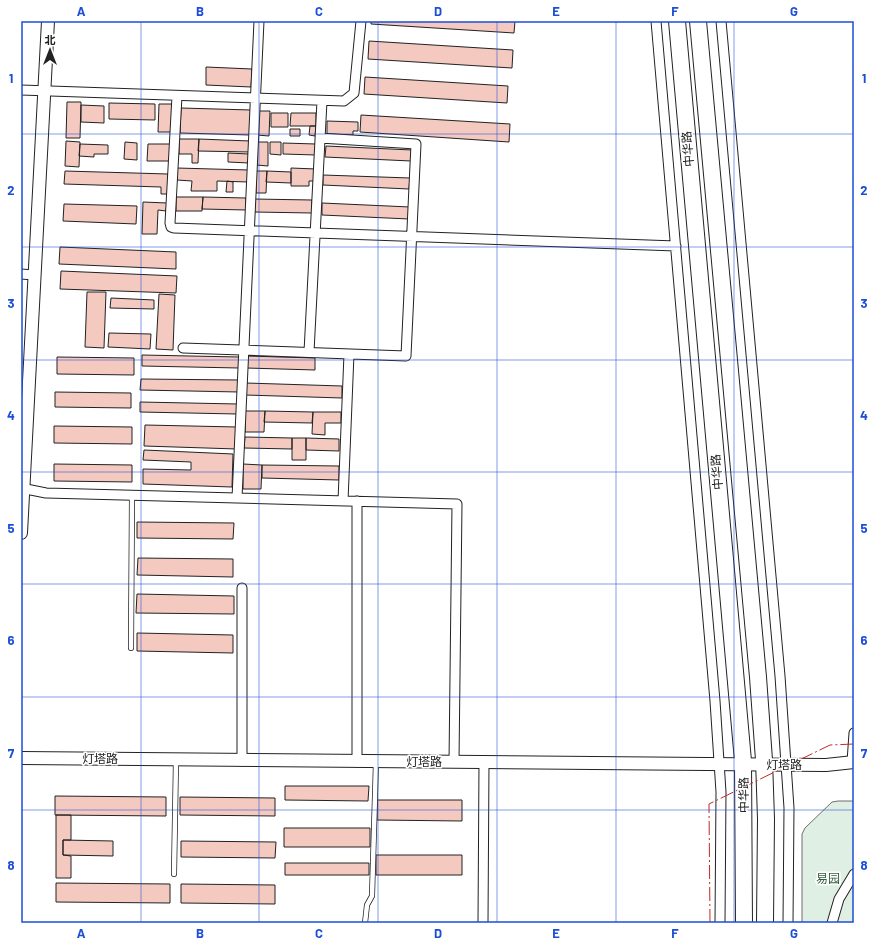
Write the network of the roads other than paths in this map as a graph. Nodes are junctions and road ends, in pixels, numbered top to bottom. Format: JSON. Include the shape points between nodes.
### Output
{"nodes":[{"id":1,"x":48,"y":21,"type":"edge"},
{"id":2,"x":259,"y":21,"type":"edge"},
{"id":3,"x":361,"y":21,"type":"edge"},
{"id":4,"x":656,"y":21,"type":"edge"},
{"id":5,"x":677,"y":21,"type":"edge"},
{"id":6,"x":698,"y":21,"type":"edge"},
{"id":7,"x":720,"y":21,"type":"edge"},
{"id":8,"x":21,"y":90,"type":"edge"},
{"id":9,"x":44,"y":91,"type":"junction"},
{"id":10,"x":177,"y":96,"type":"junction"},
{"id":11,"x":255,"y":98,"type":"junction"},
{"id":12,"x":322,"y":101,"type":"junction"},
{"id":13,"x":320,"y":138,"type":"junction"},
{"id":14,"x":249,"y":230,"type":"junction"},
{"id":15,"x":315,"y":233,"type":"junction"},
{"id":16,"x":412,"y":237,"type":"junction"},
{"id":17,"x":676,"y":246,"type":"junction"},
{"id":18,"x":21,"y":274,"type":"edge"},
{"id":19,"x":34,"y":275,"type":"junction"},
{"id":20,"x":183,"y":348,"type":"dead end"},
{"id":21,"x":244,"y":350,"type":"junction"},
{"id":22,"x":309,"y":352,"type":"junction"},
{"id":23,"x":348,"y":354,"type":"junction"},
{"id":24,"x":22,"y":489,"type":"edge"},
{"id":25,"x":132,"y":495,"type":"junction"},
{"id":26,"x":237,"y":498,"type":"junction"},
{"id":27,"x":342,"y":501,"type":"junction"},
{"id":28,"x":357,"y":501,"type":"junction"},
{"id":29,"x":21,"y":533,"type":"edge"},
{"id":30,"x":242,"y":588,"type":"dead end"},
{"id":31,"x":131,"y":648,"type":"dead end"},
{"id":32,"x":854,"y":733,"type":"edge"},
{"id":33,"x":21,"y":758,"type":"edge"},
{"id":34,"x":176,"y":760,"type":"junction"},
{"id":35,"x":242,"y":760,"type":"junction"},
{"id":36,"x":357,"y":762,"type":"junction"},
{"id":37,"x":376,"y":762,"type":"junction"},
{"id":38,"x":454,"y":762,"type":"junction"},
{"id":39,"x":484,"y":762,"type":"junction"},
{"id":40,"x":719,"y":764,"type":"junction"},
{"id":41,"x":743,"y":764,"type":"junction"},
{"id":42,"x":764,"y":765,"type":"junction"},
{"id":43,"x":786,"y":765,"type":"junction"},
{"id":44,"x":853,"y":765,"type":"edge"},
{"id":45,"x":174,"y":874,"type":"dead end"},
{"id":46,"x":854,"y":874,"type":"edge"},
{"id":47,"x":365,"y":923,"type":"edge"},
{"id":48,"x":483,"y":923,"type":"edge"},
{"id":49,"x":720,"y":923,"type":"edge"},
{"id":50,"x":744,"y":923,"type":"edge"},
{"id":51,"x":765,"y":923,"type":"edge"},
{"id":52,"x":788,"y":923,"type":"edge"},
{"id":53,"x":832,"y":923,"type":"edge"}],
"edges":[{"from":1,"to":9,"type":"street"},
{"from":2,"to":11,"type":"street"},
{"from":3,"to":12,"type":"street","via":[[354,93],[344,101]]},
{"from":4,"to":17,"type":"street"},
{"from":5,"to":41,"type":"highway","name":"中华路"},
{"from":6,"to":42,"type":"highway","name":"中华路"},
{"from":7,"to":43,"type":"street"},
{"from":8,"to":9,"type":"street"},
{"from":9,"to":10,"type":"street"},
{"from":9,"to":19,"type":"street"},
{"from":10,"to":11,"type":"street"},
{"from":10,"to":14,"type":"street","via":[[171,227]]},
{"from":11,"to":12,"type":"street"},
{"from":11,"to":14,"type":"street"},
{"from":12,"to":13,"type":"street"},
{"from":13,"to":15,"type":"street"},
{"from":13,"to":16,"type":"street","via":[[416,144]]},
{"from":14,"to":15,"type":"street"},
{"from":14,"to":21,"type":"street"},
{"from":15,"to":16,"type":"street"},
{"from":15,"to":22,"type":"street"},
{"from":16,"to":17,"type":"street"},
{"from":16,"to":23,"type":"street","via":[[406,356]]},
{"from":17,"to":40,"type":"street"},
{"from":18,"to":19,"type":"street"},
{"from":19,"to":24,"type":"street"},
{"from":20,"to":21,"type":"street"},
{"from":21,"to":22,"type":"street"},
{"from":21,"to":26,"type":"street"},
{"from":22,"to":23,"type":"street"},
{"from":23,"to":27,"type":"street"},
{"from":24,"to":25,"type":"street","via":[[46,493]]},
{"from":24,"to":29,"type":"street"},
{"from":25,"to":26,"type":"street"},
{"from":25,"to":31,"type":"lane"},
{"from":26,"to":27,"type":"street"},
{"from":27,"to":28,"type":"street"},
{"from":28,"to":36,"type":"street"},
{"from":28,"to":38,"type":"street","via":[[457,504]]},
{"from":30,"to":35,"type":"street"},
{"from":32,"to":44,"type":"street"},
{"from":33,"to":34,"type":"street","name":"灯塔路"},
{"from":34,"to":35,"type":"street","name":"灯塔路"},
{"from":34,"to":45,"type":"lane"},
{"from":35,"to":36,"type":"street","name":"灯塔路"},
{"from":36,"to":37,"type":"street","name":"灯塔路"},
{"from":37,"to":38,"type":"street","name":"灯塔路"},
{"from":37,"to":47,"type":"lane","via":[[372,896],[367,905]]},
{"from":38,"to":39,"type":"street","name":"灯塔路"},
{"from":39,"to":40,"type":"street","name":"灯塔路"},
{"from":39,"to":48,"type":"street"},
{"from":40,"to":41,"type":"street","name":"灯塔路"},
{"from":40,"to":49,"type":"street"},
{"from":41,"to":42,"type":"street","name":"灯塔路"},
{"from":41,"to":50,"type":"highway","name":"中华路"},
{"from":42,"to":43,"type":"street","name":"灯塔路"},
{"from":42,"to":51,"type":"highway","name":"中华路"},
{"from":43,"to":44,"type":"street","name":"灯塔路"},
{"from":43,"to":52,"type":"street","via":[[789,808]]},
{"from":46,"to":53,"type":"street","via":[[839,899]]}]}
